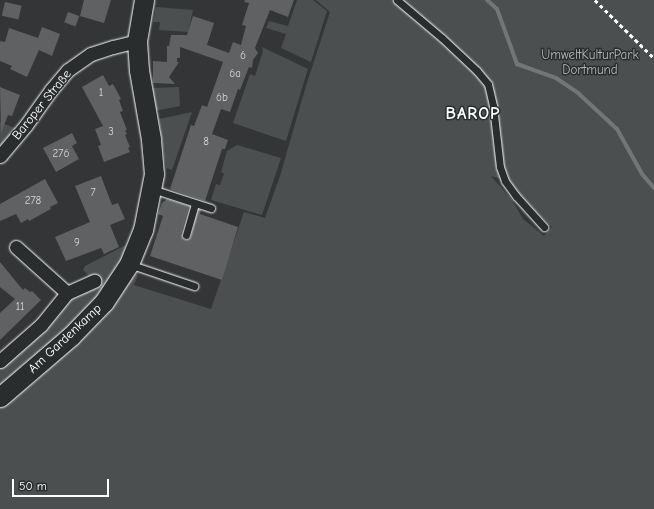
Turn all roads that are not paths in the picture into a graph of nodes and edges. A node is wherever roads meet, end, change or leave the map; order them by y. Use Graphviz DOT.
graph roads {
  1 [pos="144,0"];
  2 [pos="397,0"];
  3 [pos="137,41"];
  4 [pos="0,156"];
  5 [pos="152,190"];
  6 [pos="195,203"];
  7 [pos="211,208"];
  8 [pos="544,227"];
  9 [pos="186,235"];
  10 [pos="16,247"];
  11 [pos="129,264"];
  12 [pos="94,281"];
  13 [pos="194,286"];
  14 [pos="67,293"];
  15 [pos="2,356"];
  16 [pos="0,397"];
  1 -- 3 [label="street"];
  2 -- 8 [label="lane"];
  3 -- 4 [label="street, Baroper Straße"];
  3 -- 5 [label="street, Am Gardenkamp"];
  5 -- 6 [label="lane"];
  5 -- 11 [label="street, Am Gardenkamp"];
  6 -- 7 [label="lane"];
  6 -- 9 [label="lane"];
  10 -- 14 [label="street"];
  11 -- 13 [label="lane"];
  11 -- 16 [label="street, Am Gardenkamp"];
  12 -- 14 [label="street"];
  14 -- 15 [label="street"];
}
